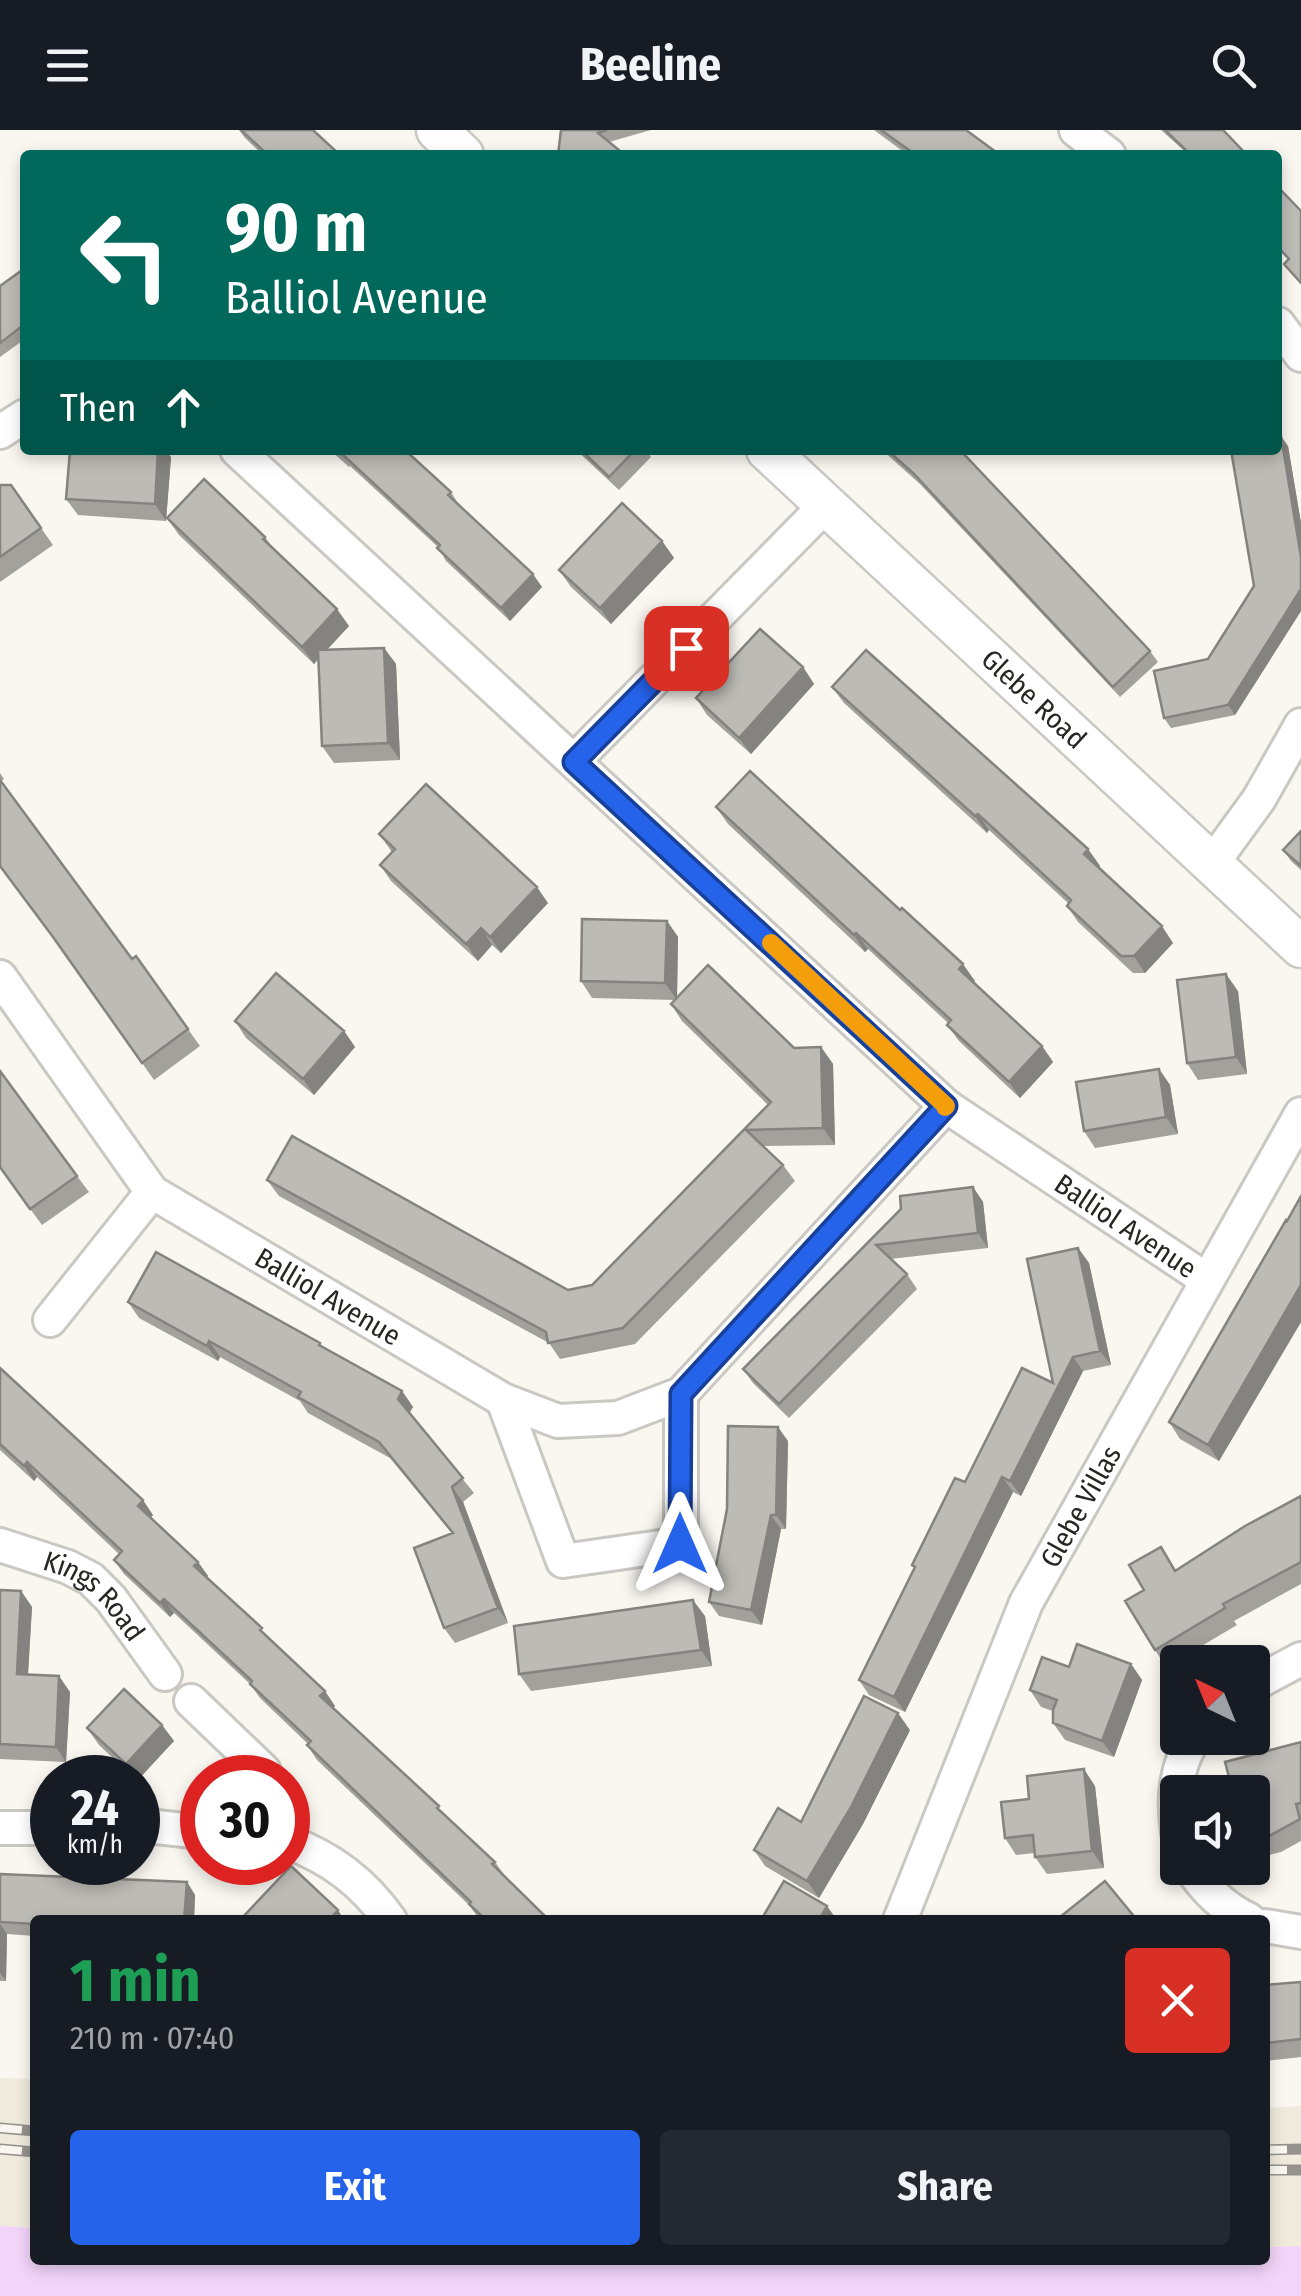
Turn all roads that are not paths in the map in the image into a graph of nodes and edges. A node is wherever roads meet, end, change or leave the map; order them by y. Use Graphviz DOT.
graph roads {
  1 [pos="437,130"];
  2 [pos="1076,130"];
  3 [pos="458,150"];
  4 [pos="1103,150"];
  5 [pos="1282,330"];
  6 [pos="1301,356"];
  7 [pos="242,455"];
  8 [pos="772,455"];
  9 [pos="825,506"];
  10 [pos="1301,724"];
  11 [pos="574,762"];
  12 [pos="1211,865"];
  13 [pos="1301,948"];
  14 [pos="0,977"];
  15 [pos="946,1106"];
  16 [pos="1301,1114"];
  17 [pos="152,1192"];
  18 [pos="1207,1280"];
  19 [pos="50,1320"];
  20 [pos="681,1394"];
  21 [pos="503,1400"];
  22 [pos="0,1545"];
  23 [pos="1301,1658"];
  24 [pos="166,1674"];
  25 [pos="1270,1675"];
  26 [pos="191,1701"];
  27 [pos="247,1755"];
  28 [pos="0,1828"];
  29 [pos="30,1828"];
  30 [pos="310,1850"];
  31 [pos="1203,1885"];
  32 [pos="386,1915"];
  33 [pos="902,1915"];
  34 [pos="1239,1915"];
  35 [pos="1270,1927"];
  36 [pos="1301,1932"];
  1 -- 3 [label="street"];
  2 -- 4 [label="street"];
  5 -- 6 [label="street"];
  7 -- 11 [label="street, Balliol Avenue"];
  8 -- 9 [label="street, Glebe Road"];
  9 -- 11 [label="street"];
  9 -- 12 [label="street, Glebe Road"];
  10 -- 12 [label="street"];
  11 -- 15 [label="street, Balliol Avenue"];
  12 -- 13 [label="street, Glebe Road"];
  14 -- 17 [label="street, Balliol Avenue"];
  15 -- 18 [label="street, Balliol Avenue"];
  15 -- 20 [label="street, Balliol Avenue"];
  16 -- 18 [label="street, Glebe Villas"];
  17 -- 19 [label="street"];
  17 -- 21 [label="street, Balliol Avenue"];
  18 -- 33 [label="street, Glebe Villas"];
  20 -- 21 [label="street, Balliol Avenue"];
  20 -- 21 [label="street"];
  22 -- 24 [label="street, Kings Road"];
  23 -- 25 [label="street"];
  26 -- 27 [label="street"];
  28 -- 29 [label="street"];
  30 -- 32 [label="street"];
  31 -- 34 [label="street"];
  35 -- 36 [label="street"];
}
